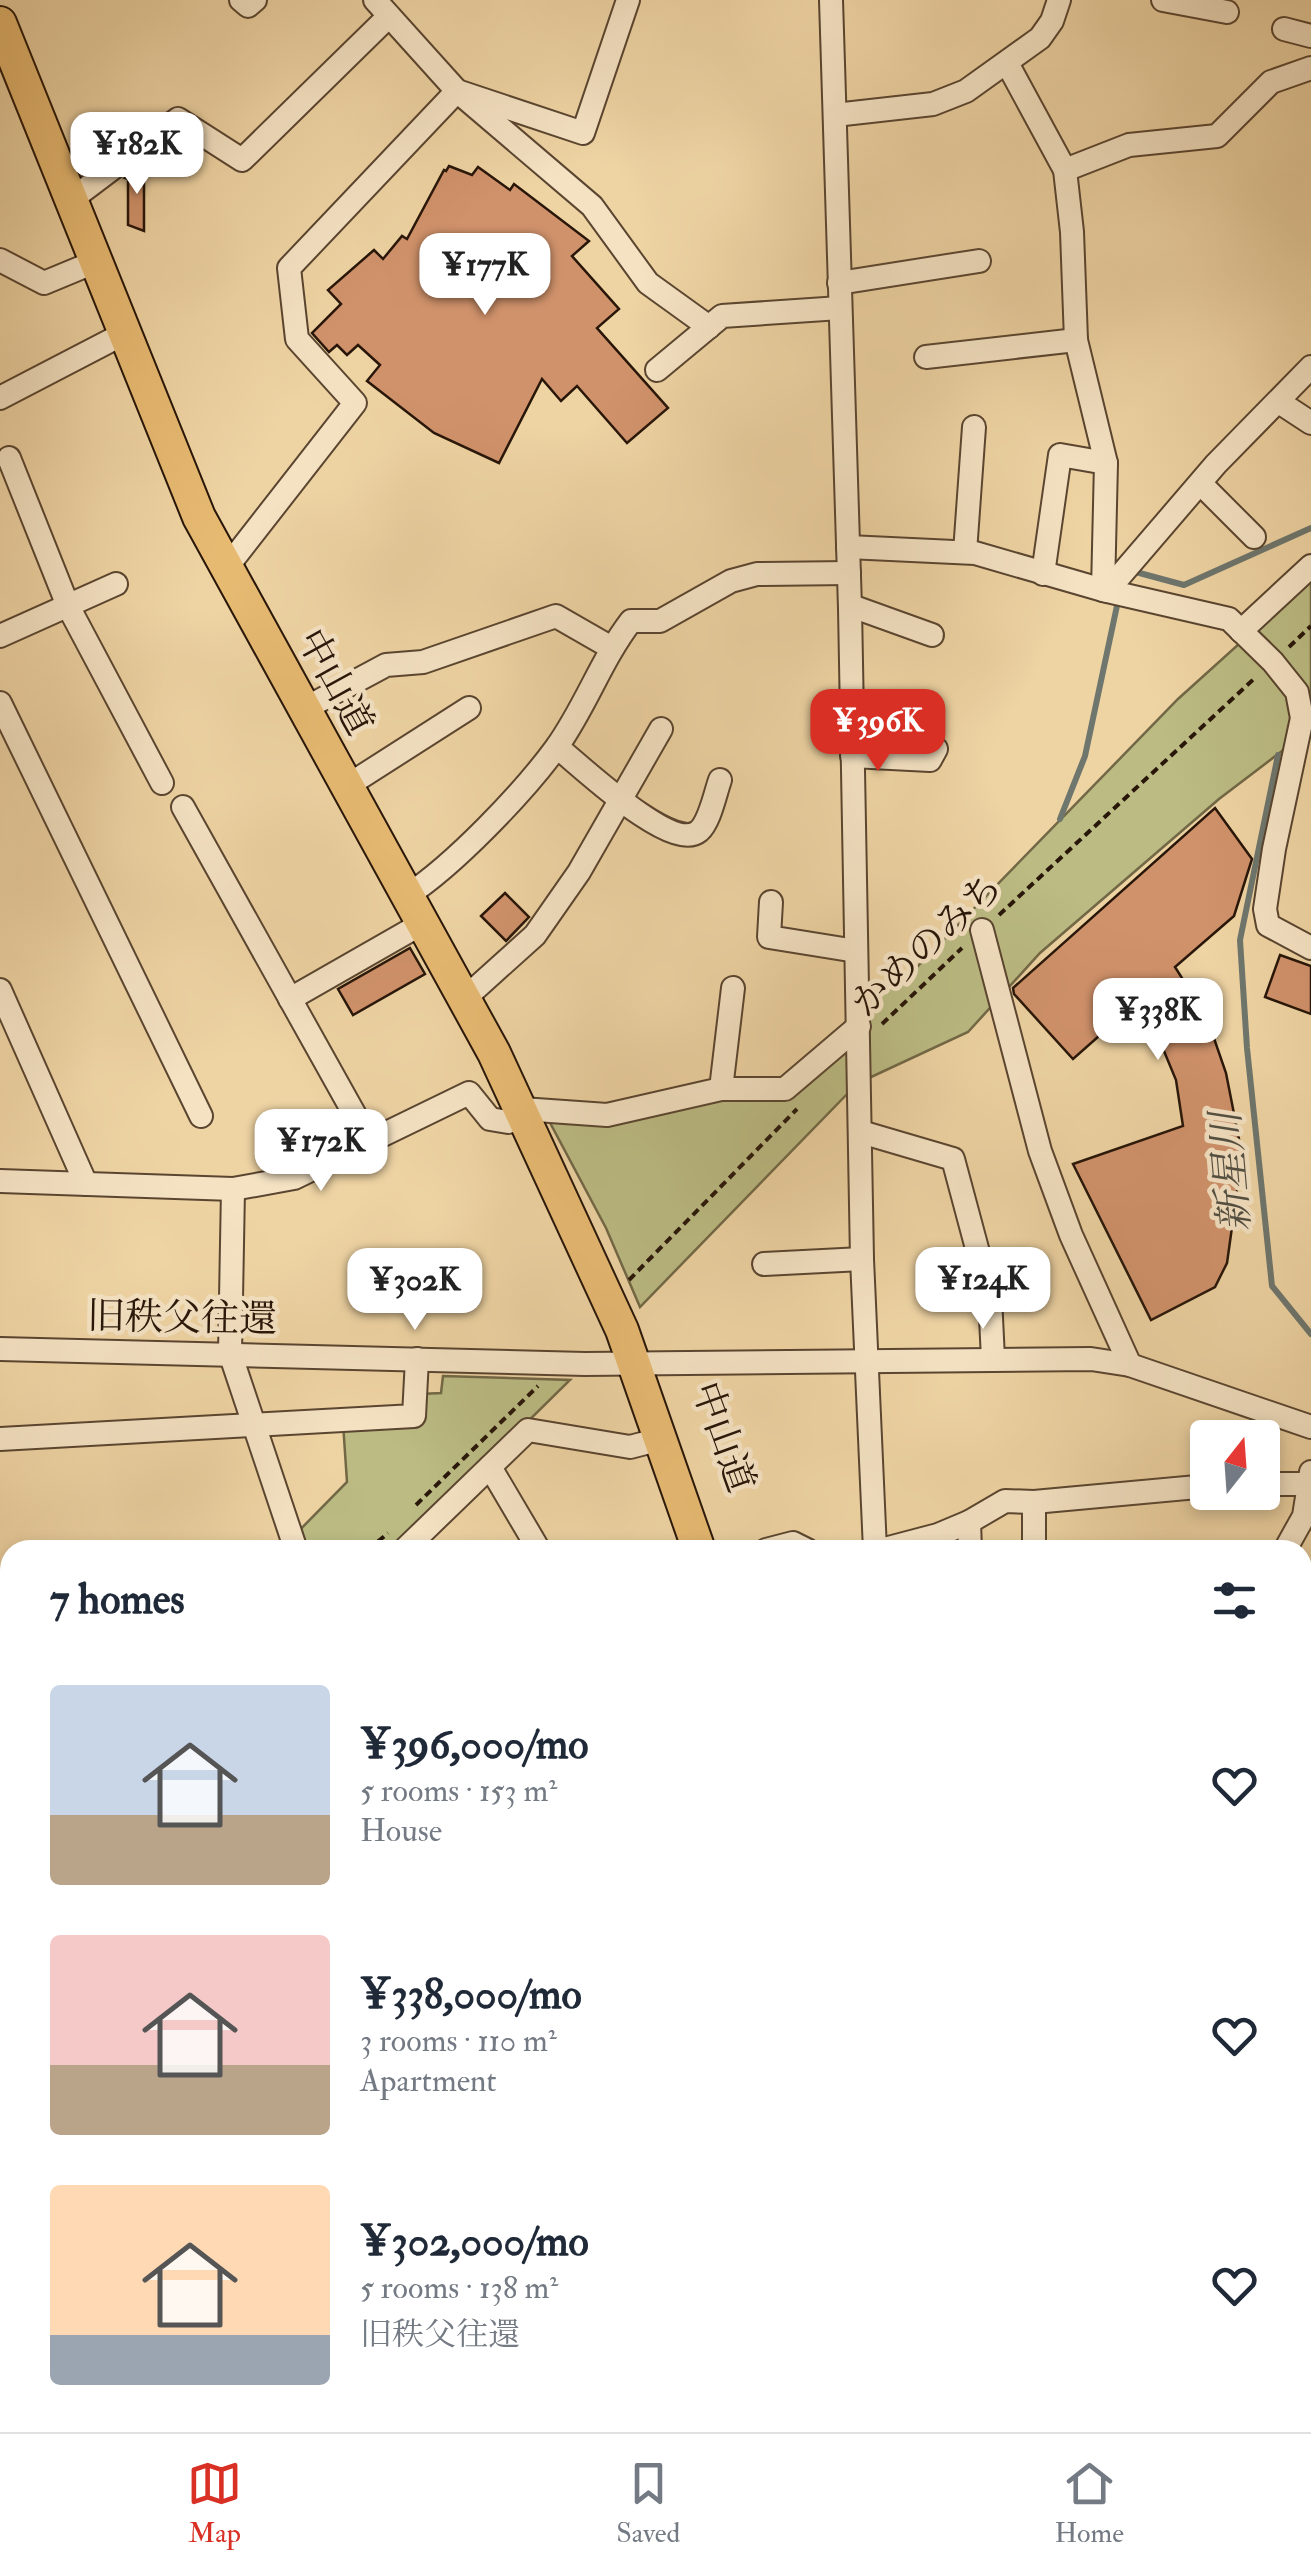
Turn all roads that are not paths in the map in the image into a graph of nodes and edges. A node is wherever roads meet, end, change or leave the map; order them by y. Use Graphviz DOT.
graph roads {
  1 [pos="241,0"];
  2 [pos="255,0"];
  3 [pos="628,0"];
  4 [pos="831,0"];
  5 [pos="1059,0"];
  6 [pos="1163,0"];
  7 [pos="382,8"];
  8 [pos="1227,12"];
  9 [pos="0,23"];
  10 [pos="1284,29"];
  11 [pos="1311,36"];
  12 [pos="1007,62"];
  13 [pos="1311,68"];
  14 [pos="458,91"];
  15 [pos="835,115"];
  16 [pos="1065,170"];
  17 [pos="72,199"];
  18 [pos="0,260"];
  19 [pos="979,260"];
  20 [pos="97,261"];
  21 [pos="839,283"];
  22 [pos="840,308"];
  23 [pos="708,327"];
  24 [pos="125,333"];
  25 [pos="1076,340"];
  26 [pos="926,357"];
  27 [pos="1311,367"];
  28 [pos="657,370"];
  29 [pos="0,398"];
  30 [pos="1278,402"];
  31 [pos="1311,423"];
  32 [pos="974,428"];
  33 [pos="1106,463"];
  34 [pos="8,469"];
  35 [pos="1201,484"];
  36 [pos="1254,537"];
  37 [pos="848,547"];
  38 [pos="965,552"];
  39 [pos="1311,566"];
  40 [pos="227,567"];
  41 [pos="849,573"];
  42 [pos="1043,574"];
  43 [pos="116,584"];
  44 [pos="1113,592"];
  45 [pos="68,606"];
  46 [pos="850,608"];
  47 [pos="1241,631"];
  48 [pos="932,634"];
  49 [pos="0,636"];
  50 [pos="610,647"];
  51 [pos="0,703"];
  52 [pos="304,708"];
  53 [pos="469,708"];
  54 [pos="662,730"];
  55 [pos="557,747"];
  56 [pos="936,749"];
  57 [pos="852,756"];
  58 [pos="720,780"];
  59 [pos="162,783"];
  60 [pos="346,786"];
  61 [pos="622,802"];
  62 [pos="183,807"];
  63 [pos="771,902"];
  64 [pos="415,909"];
  65 [pos="982,930"];
  66 [pos="1311,948"];
  67 [pos="856,951"];
  68 [pos="733,988"];
  69 [pos="0,990"];
  70 [pos="290,999"];
  71 [pos="464,999"];
  72 [pos="860,1035"];
  73 [pos="721,1089"];
  74 [pos="523,1112"];
  75 [pos="201,1116"];
  76 [pos="861,1132"];
  77 [pos="370,1142"];
  78 [pos="0,1180"];
  79 [pos="86,1184"];
  80 [pos="232,1189"];
  81 [pos="862,1259"];
  82 [pos="764,1264"];
  83 [pos="0,1349"];
  84 [pos="230,1353"];
  85 [pos="417,1359"];
  86 [pos="993,1359"];
  87 [pos="867,1360"];
  88 [pos="636,1364"];
  89 [pos="1130,1365"];
  90 [pos="254,1423"];
  91 [pos="1311,1427"];
  92 [pos="0,1439"];
  93 [pos="661,1439"];
  94 [pos="490,1467"];
  95 [pos="1310,1478"];
  96 [pos="1280,1482"];
  97 [pos="1190,1488"];
  98 [pos="1034,1502"];
  99 [pos="969,1522"];
  100 [pos="293,1540"];
  101 [pos="414,1540"];
  102 [pos="533,1540"];
  103 [pos="696,1540"];
  104 [pos="718,1540"];
  105 [pos="877,1540"];
  106 [pos="918,1540"];
  107 [pos="970,1540"];
  108 [pos="1034,1540"];
  109 [pos="1291,1540"];
  1 -- 2 [label="street"];
  3 -- 14 [label="street"];
  4 -- 15 [label="street"];
  5 -- 12 [label="street"];
  6 -- 8 [label="street"];
  7 -- 14 [label="street"];
  7 -- 17 [label="street"];
  9 -- 17 [label="highway, 中山道"];
  10 -- 11 [label="street"];
  12 -- 15 [label="street"];
  12 -- 16 [label="street"];
  13 -- 16 [label="street"];
  14 -- 23 [label="street"];
  14 -- 40 [label="street"];
  15 -- 21 [label="street"];
  16 -- 25 [label="street"];
  17 -- 20 [label="highway, 中山道"];
  18 -- 20 [label="street"];
  19 -- 21 [label="street"];
  20 -- 24 [label="highway, 中山道"];
  21 -- 22 [label="street"];
  22 -- 23 [label="street"];
  22 -- 37 [label="street"];
  23 -- 28 [label="street"];
  24 -- 29 [label="street"];
  24 -- 40 [label="highway, 中山道"];
  25 -- 26 [label="street"];
  25 -- 33 [label="street"];
  27 -- 30 [label="street"];
  30 -- 31 [label="street"];
  30 -- 35 [label="street"];
  32 -- 38 [label="street"];
  33 -- 42 [label="street"];
  33 -- 44 [label="street"];
  34 -- 45 [label="street"];
  35 -- 36 [label="street"];
  35 -- 44 [label="street"];
  37 -- 38 [label="street"];
  37 -- 41 [label="street"];
  38 -- 42 [label="street"];
  39 -- 47 [label="street"];
  40 -- 52 [label="highway, 中山道"];
  41 -- 46 [label="street"];
  41 -- 50 [label="street"];
  42 -- 44 [label="street"];
  43 -- 45 [label="street"];
  44 -- 47 [label="street"];
  45 -- 49 [label="street"];
  45 -- 59 [label="street"];
  46 -- 48 [label="street"];
  46 -- 57 [label="street"];
  47 -- 66 [label="street"];
  50 -- 52 [label="street"];
  50 -- 55 [label="street"];
  51 -- 75 [label="street"];
  52 -- 60 [label="highway, 中山道"];
  53 -- 60 [label="street"];
  54 -- 61 [label="street"];
  55 -- 61 [label="street"];
  55 -- 64 [label="street"];
  56 -- 57 [label="street"];
  57 -- 67 [label="street"];
  58 -- 61 [label="street"];
  60 -- 64 [label="highway, 中山道"];
  61 -- 71 [label="street"];
  62 -- 70 [label="street"];
  63 -- 67 [label="street"];
  64 -- 70 [label="street"];
  64 -- 71 [label="highway, 中山道"];
  65 -- 89 [label="street"];
  67 -- 72 [label="street"];
  68 -- 73 [label="street"];
  69 -- 79 [label="street"];
  70 -- 77 [label="street"];
  71 -- 74 [label="highway, 中山道"];
  72 -- 73 [label="street"];
  72 -- 76 [label="street"];
  73 -- 74 [label="street"];
  74 -- 77 [label="street"];
  74 -- 88 [label="highway, 中山道"];
  76 -- 81 [label="street"];
  76 -- 86 [label="street"];
  77 -- 80 [label="street"];
  78 -- 79 [label="street"];
  79 -- 80 [label="street"];
  80 -- 84 [label="street"];
  81 -- 82 [label="street"];
  81 -- 87 [label="street"];
  83 -- 84 [label="street, 旧秩父往還"];
  84 -- 85 [label="street, 旧秩父往還"];
  84 -- 90 [label="street"];
  85 -- 88 [label="street, 旧秩父往還"];
  85 -- 90 [label="street"];
  86 -- 87 [label="street, 旧秩父往還"];
  86 -- 89 [label="street, 旧秩父往還"];
  87 -- 88 [label="street, 旧秩父往還"];
  87 -- 105 [label="street"];
  88 -- 93 [label="highway, 中山道"];
  88 -- 104 [label="highway, 中山道"];
  89 -- 91 [label="street, 旧秩父往還"];
  90 -- 92 [label="street"];
  90 -- 100 [label="street"];
  93 -- 94 [label="street"];
  93 -- 103 [label="highway, 中山道"];
  94 -- 101 [label="street"];
  94 -- 102 [label="street"];
  95 -- 96 [label="street"];
  95 -- 109 [label="street"];
  97 -- 98 [label="street"];
  98 -- 99 [label="street"];
  98 -- 108 [label="street"];
  99 -- 106 [label="street"];
  99 -- 107 [label="street"];
}
